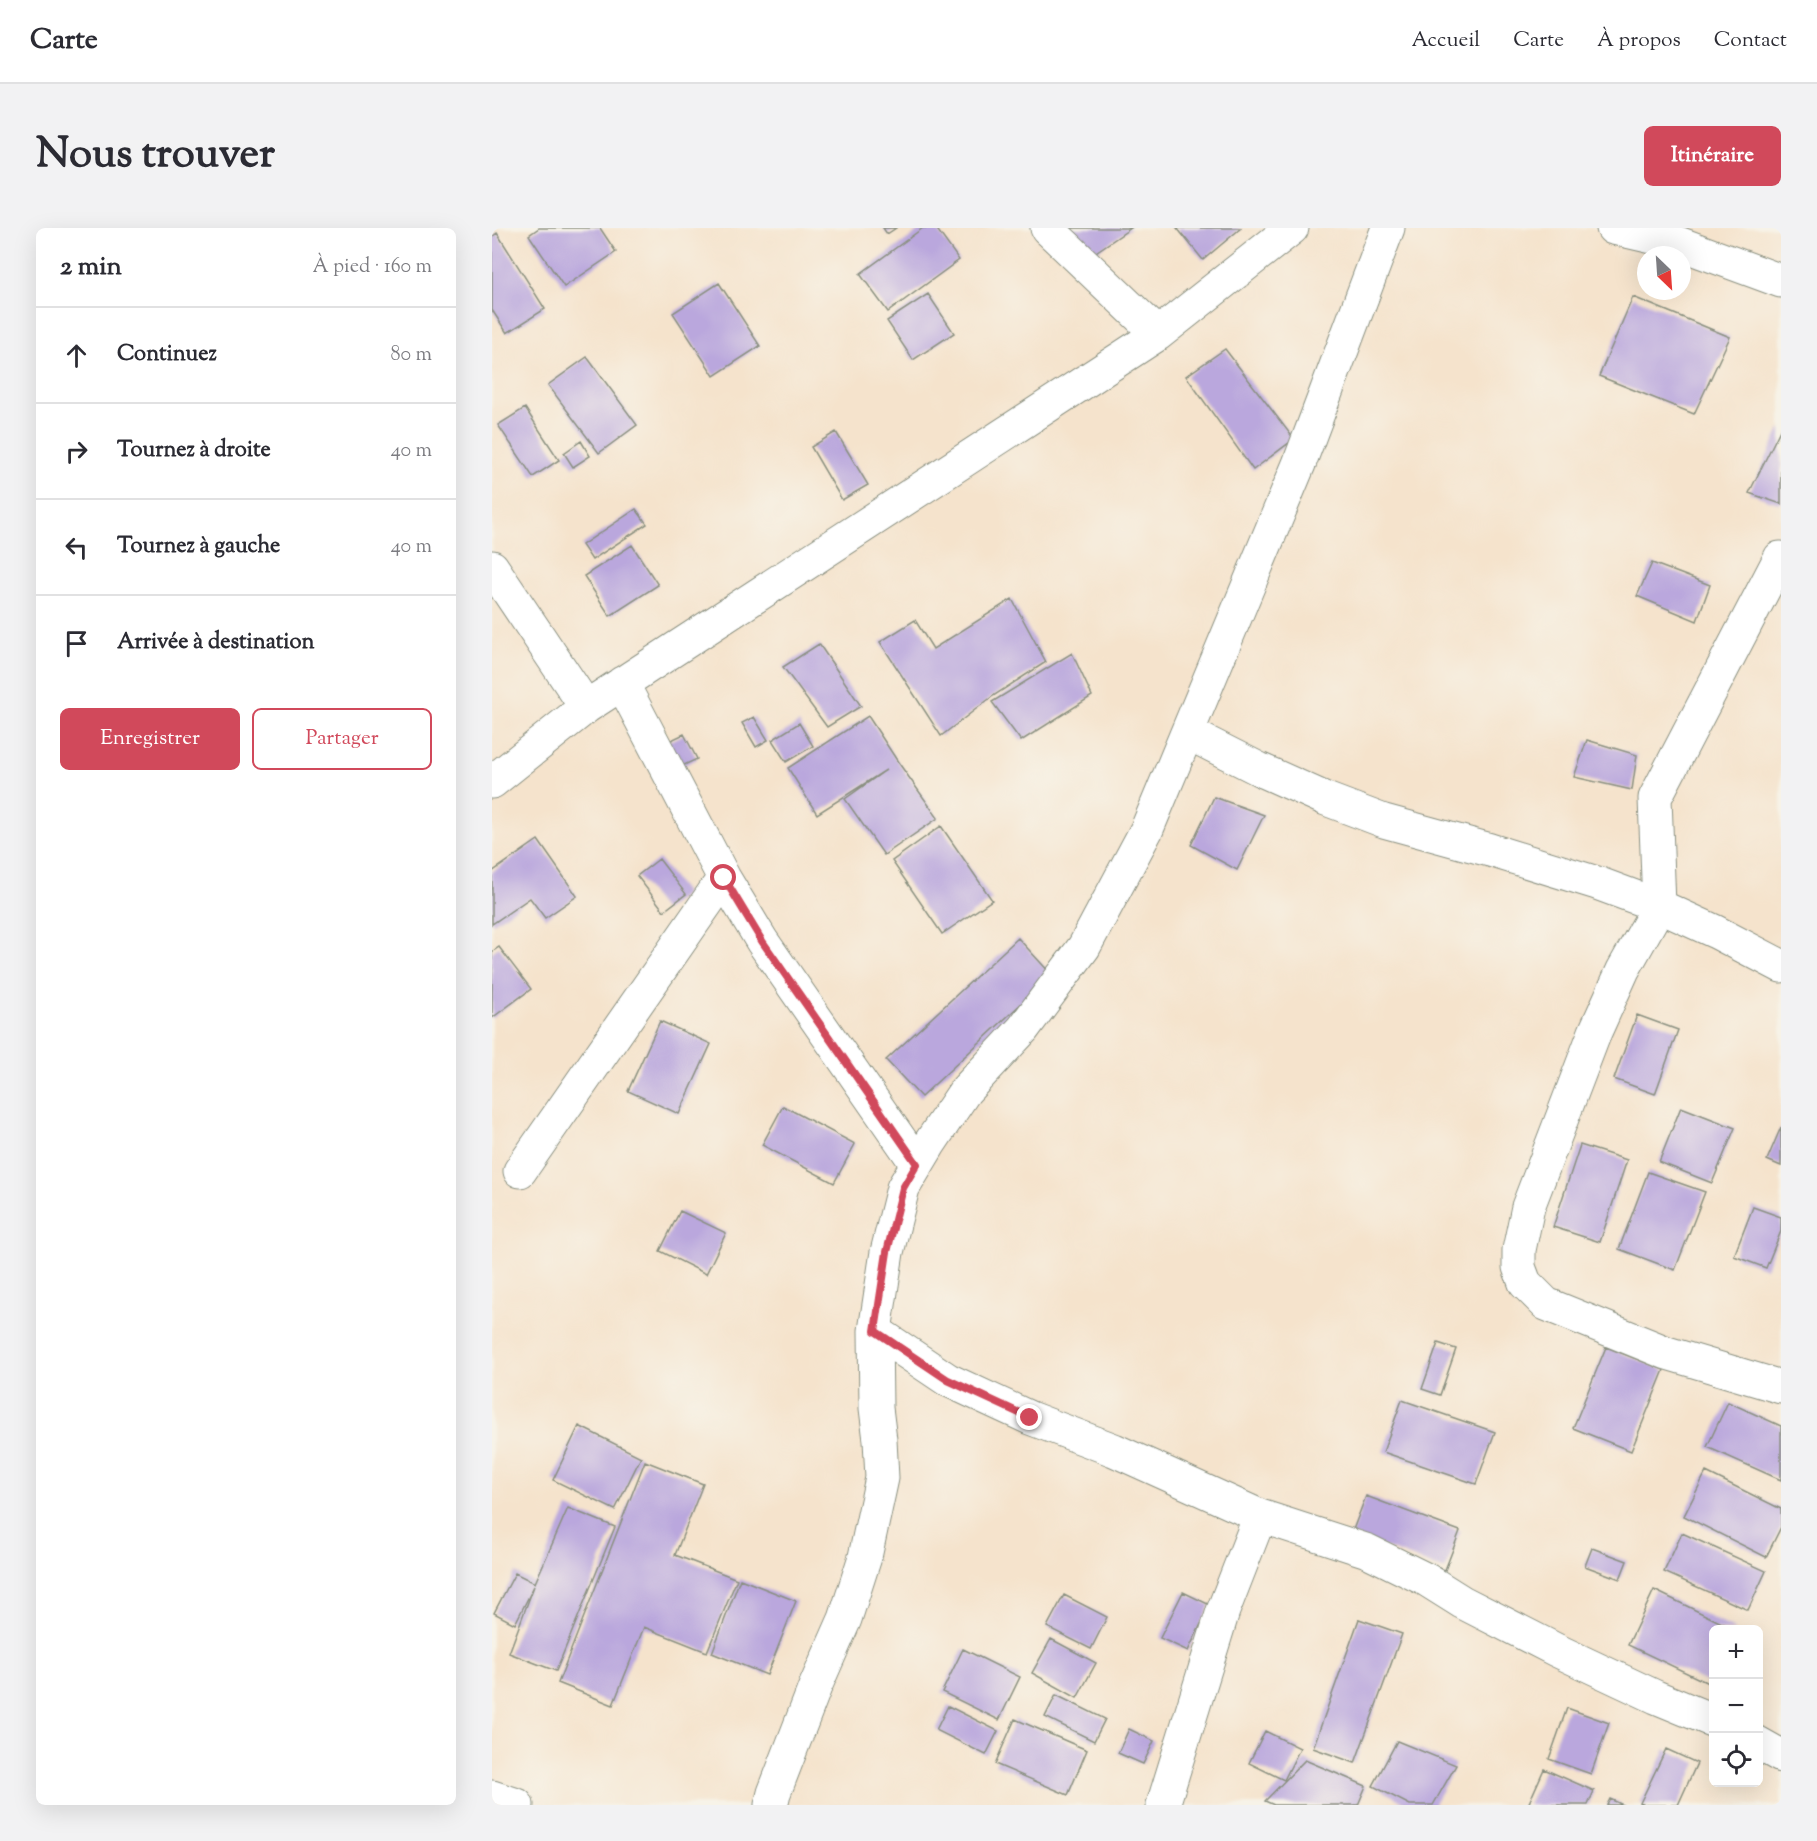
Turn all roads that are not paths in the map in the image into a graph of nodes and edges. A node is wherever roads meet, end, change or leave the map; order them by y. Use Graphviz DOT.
graph roads {
  1 [pos="1047,228"];
  2 [pos="1292,228"];
  3 [pos="1388,228"];
  4 [pos="1613,228"];
  5 [pos="1781,281"];
  6 [pos="1158,334"];
  7 [pos="1780,558"];
  8 [pos="492,567"];
  9 [pos="622,683"];
  10 [pos="586,707"];
  11 [pos="1188,732"];
  12 [pos="492,782"];
  13 [pos="724,878"];
  14 [pos="1659,906"];
  15 [pos="1781,966"];
  16 [pos="917,1164"];
  17 [pos="520,1171"];
  18 [pos="875,1331"];
  19 [pos="1781,1387"];
  20 [pos="1260,1516"];
  21 [pos="1709,1719"];
  22 [pos="1763,1746"];
  23 [pos="1781,1756"];
  24 [pos="492,1797"];
  25 [pos="518,1805"];
  26 [pos="771,1805"];
  27 [pos="1163,1805"];
  1 -- 6 [label="street"];
  2 -- 6 [label="street"];
  3 -- 11 [label="street"];
  4 -- 5 [label="street"];
  6 -- 9 [label="street"];
  7 -- 14 [label="street"];
  8 -- 10 [label="street"];
  9 -- 10 [label="street"];
  9 -- 13 [label="street"];
  10 -- 12 [label="street"];
  11 -- 14 [label="street"];
  11 -- 16 [label="street"];
  13 -- 16 [label="street"];
  13 -- 17 [label="street"];
  14 -- 15 [label="street"];
  14 -- 19 [label="street"];
  16 -- 18 [label="street"];
  18 -- 20 [label="street"];
  18 -- 26 [label="street"];
  20 -- 21 [label="street"];
  20 -- 27 [label="street"];
  22 -- 23 [label="street"];
  24 -- 25 [label="street"];
}
